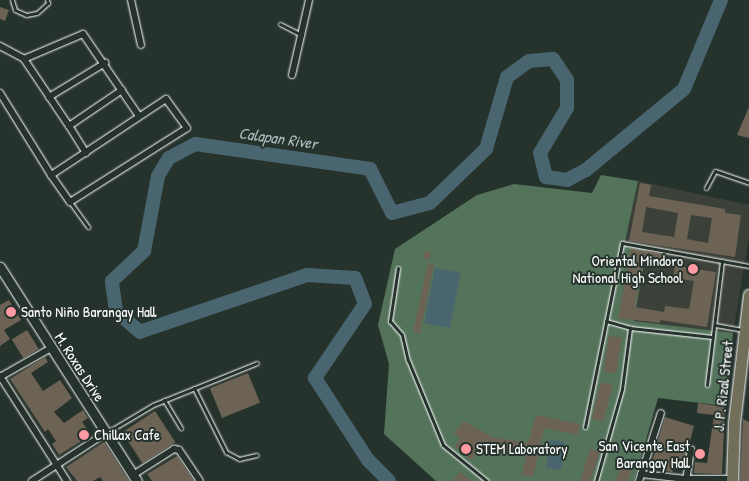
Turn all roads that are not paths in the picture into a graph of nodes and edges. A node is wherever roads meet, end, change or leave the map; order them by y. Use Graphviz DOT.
graph roads {
  1 [pos="12,0"];
  2 [pos="47,0"];
  3 [pos="131,0"];
  4 [pos="309,0"];
  5 [pos="280,24"];
  6 [pos="302,35"];
  7 [pos="141,45"];
  8 [pos="0,46"];
  9 [pos="24,59"];
  10 [pos="105,63"];
  11 [pos="292,75"];
  12 [pos="122,90"];
  13 [pos="0,93"];
  14 [pos="49,97"];
  15 [pos="139,116"];
  16 [pos="69,126"];
  17 [pos="86,153"];
  18 [pos="52,175"];
  19 [pos="749,183"];
  20 [pos="706,188"];
  21 [pos="70,202"];
  22 [pos="88,227"];
  23 [pos="722,261"];
  24 [pos="749,266"];
  25 [pos="0,268"];
  26 [pos="398,268"];
  27 [pos="749,295"];
  28 [pos="606,322"];
  29 [pos="714,325"];
  30 [pos="630,328"];
  31 [pos="744,330"];
  32 [pos="713,337"];
  33 [pos="51,348"];
  34 [pos="257,363"];
  35 [pos="0,377"];
  36 [pos="707,385"];
  37 [pos="194,388"];
  38 [pos="164,400"];
  39 [pos="661,413"];
  40 [pos="585,427"];
  41 [pos="181,428"];
  42 [pos="106,433"];
  43 [pos="691,449"];
  44 [pos="257,455"];
  45 [pos="55,464"];
  46 [pos="641,474"];
  47 [pos="135,478"];
  48 [pos="686,480"];
  49 [pos="708,480"];
  50 [pos="732,480"];
  51 [pos="32,481"];
  52 [pos="67,481"];
  53 [pos="200,481"];
  54 [pos="487,481"];
  55 [pos="596,481"];
  56 [pos="639,481"];
  1 -- 2 [label="lane"];
  3 -- 7 [label="street"];
  4 -- 6 [label="street"];
  5 -- 6 [label="lane"];
  6 -- 11 [label="street"];
  8 -- 9 [label="street"];
  9 -- 10 [label="street"];
  9 -- 14 [label="street"];
  10 -- 12 [label="street"];
  10 -- 14 [label="street"];
  12 -- 15 [label="street"];
  12 -- 16 [label="street"];
  13 -- 18 [label="street"];
  14 -- 16 [label="street"];
  15 -- 17 [label="street"];
  15 -- 21 [label="street"];
  16 -- 17 [label="street"];
  17 -- 18 [label="street"];
  18 -- 21 [label="street"];
  19 -- 20 [label="lane"];
  21 -- 22 [label="lane"];
  23 -- 24 [label="lane"];
  23 -- 28 [label="lane"];
  23 -- 29 [label="lane"];
  25 -- 33 [label="main road, M. Roxas Drive"];
  26 -- 54 [label="lane"];
  27 -- 31 [label="highway, J. P. Rizal Street"];
  28 -- 30 [label="lane"];
  28 -- 40 [label="lane"];
  29 -- 31 [label="lane"];
  29 -- 32 [label="lane"];
  30 -- 32 [label="lane"];
  30 -- 55 [label="lane"];
  31 -- 50 [label="highway, J. P. Rizal Street"];
  32 -- 36 [label="lane"];
  33 -- 35 [label="street"];
  33 -- 42 [label="main road, M. Roxas Drive"];
  34 -- 37 [label="lane"];
  35 -- 45 [label="street"];
  37 -- 38 [label="lane"];
  37 -- 44 [label="lane"];
  38 -- 41 [label="lane"];
  38 -- 42 [label="lane"];
  39 -- 46 [label="street"];
  42 -- 45 [label="street"];
  42 -- 47 [label="main road, M. Roxas Drive"];
  43 -- 48 [label="street"];
  45 -- 51 [label="street"];
  45 -- 52 [label="street"];
  46 -- 48 [label="street"];
  46 -- 56 [label="street"];
  47 -- 53 [label="street"];
  48 -- 49 [label="street"];
  49 -- 50 [label="street"];
}
